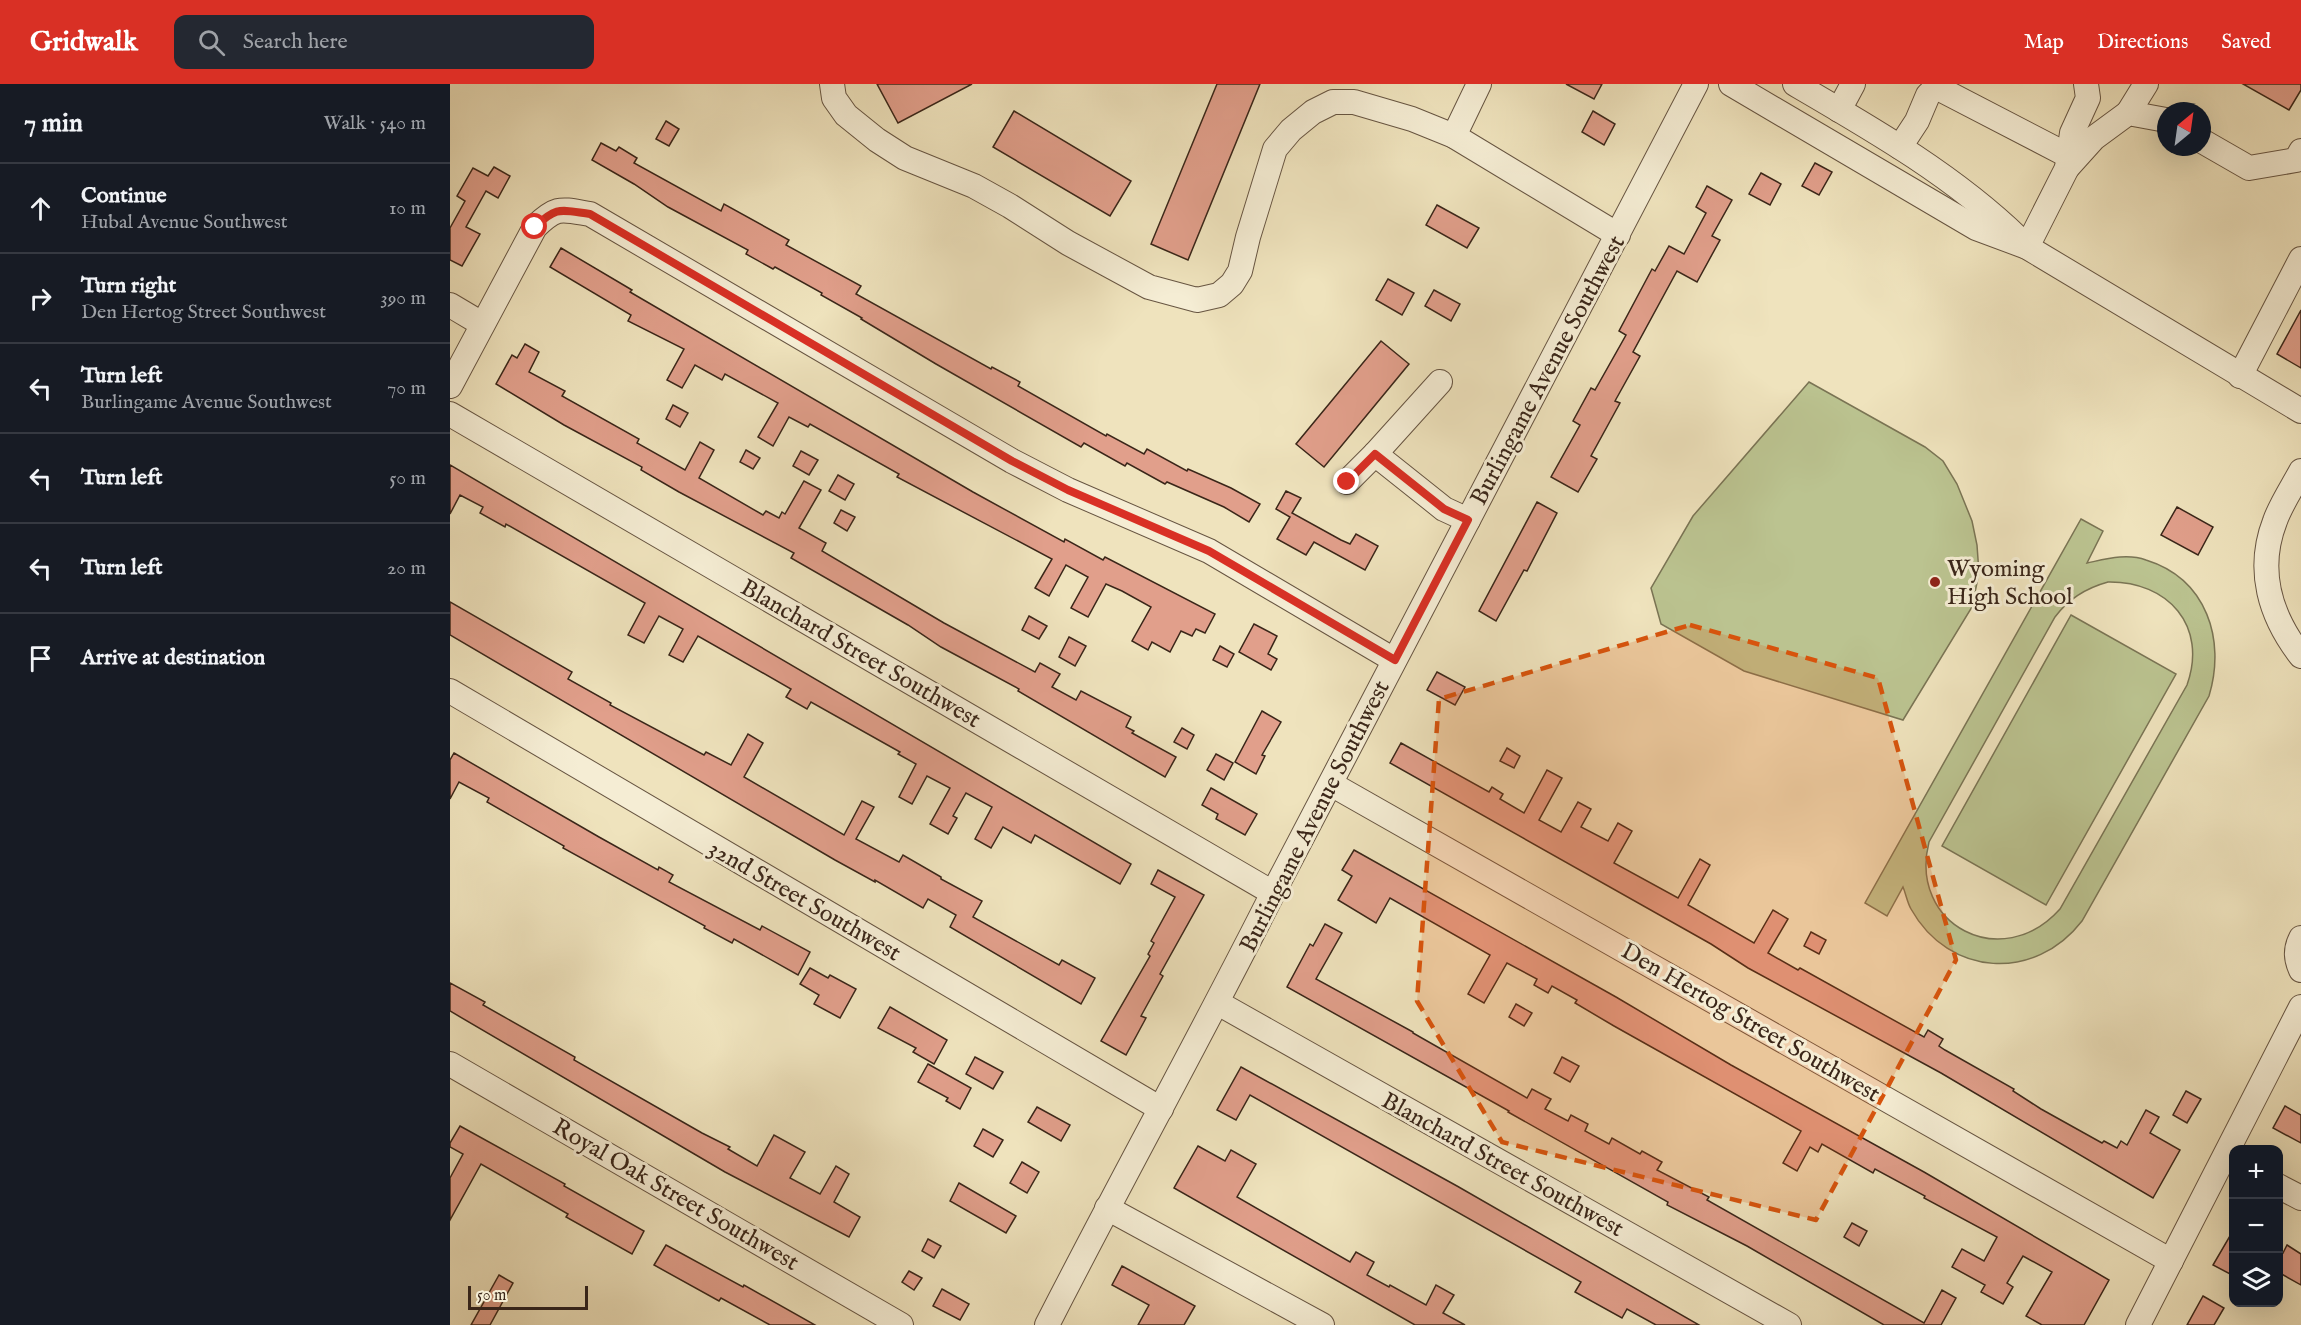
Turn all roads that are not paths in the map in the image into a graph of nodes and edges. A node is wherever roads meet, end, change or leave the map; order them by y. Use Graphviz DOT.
graph roads {
  1 [pos="832,84"];
  2 [pos="1479,84"];
  3 [pos="1696,84"];
  4 [pos="1731,84"];
  5 [pos="1795,84"];
  6 [pos="1853,84"];
  7 [pos="2146,84"];
  8 [pos="1938,85"];
  9 [pos="2092,86"];
  10 [pos="1839,110"];
  11 [pos="2128,113"];
  12 [pos="2157,118"];
  13 [pos="1454,136"];
  14 [pos="2211,146"];
  15 [pos="1900,147"];
  16 [pos="2301,151"];
  17 [pos="2068,162"];
  18 [pos="1618,235"];
  19 [pos="2027,248"];
  20 [pos="2301,259"];
  21 [pos="450,305"];
  22 [pos="482,324"];
  23 [pos="2240,376"];
  24 [pos="1440,382"];
  25 [pos="450,386"];
  26 [pos="2301,411"];
  27 [pos="450,414"];
  28 [pos="1375,454"];
  29 [pos="2301,471"];
  30 [pos="1347,482"];
  31 [pos="1468,520"];
  32 [pos="2301,656"];
  33 [pos="1395,660"];
  34 [pos="450,691"];
  35 [pos="1331,784"];
  36 [pos="1273,893"];
  37 [pos="2301,938"];
  38 [pos="2301,970"];
  39 [pos="1218,1002"];
  40 [pos="2301,1007"];
  41 [pos="450,1064"];
  42 [pos="1161,1109"];
  43 [pos="2235,1145"];
  44 [pos="2229,1158"];
  45 [pos="2283,1188"];
  46 [pos="2301,1198"];
  47 [pos="1107,1208"];
  48 [pos="2171,1261"];
  49 [pos="901,1325"];
  50 [pos="1047,1325"];
  51 [pos="1322,1325"];
  52 [pos="1789,1325"];
  53 [pos="2138,1325"];
  1 -- 13 [label="street"];
  2 -- 13 [label="street"];
  3 -- 18 [label="street, Burlingame Avenue Southwest"];
  4 -- 19 [label="street"];
  5 -- 10 [label="street"];
  6 -- 10 [label="street"];
  7 -- 11 [label="street"];
  8 -- 15 [label="street"];
  8 -- 17 [label="street"];
  9 -- 17 [label="street"];
  10 -- 15 [label="street"];
  11 -- 12 [label="street"];
  11 -- 17 [label="street"];
  13 -- 18 [label="street"];
  14 -- 16 [label="street"];
  15 -- 19 [label="street"];
  17 -- 19 [label="street"];
  18 -- 31 [label="street, Burlingame Avenue Southwest"];
  19 -- 23 [label="street"];
  20 -- 23 [label="street"];
  21 -- 22 [label="street"];
  22 -- 25 [label="street"];
  22 -- 33 [label="street"];
  23 -- 26 [label="street"];
  24 -- 28 [label="street"];
  27 -- 36 [label="street, Blanchard Street Southwest"];
  28 -- 30 [label="street"];
  28 -- 31 [label="street"];
  29 -- 32 [label="street"];
  31 -- 33 [label="street, Burlingame Avenue Southwest"];
  33 -- 35 [label="street, Burlingame Avenue Southwest"];
  34 -- 42 [label="street, 32nd Street Southwest"];
  35 -- 36 [label="street, Burlingame Avenue Southwest"];
  35 -- 48 [label="street, Den Hertog Street Southwest"];
  36 -- 39 [label="street, Burlingame Avenue Southwest"];
  37 -- 38 [label="street"];
  39 -- 42 [label="street, Burlingame Avenue Southwest"];
  39 -- 52 [label="street, Blanchard Street Southwest"];
  40 -- 43 [label="street"];
  41 -- 49 [label="street, Royal Oak Street Southwest"];
  42 -- 47 [label="street, Burlingame Avenue Southwest"];
  44 -- 48 [label="street"];
  45 -- 46 [label="street"];
  47 -- 50 [label="street, Burlingame Avenue Southwest"];
  47 -- 51 [label="street"];
  48 -- 53 [label="street"];
}
